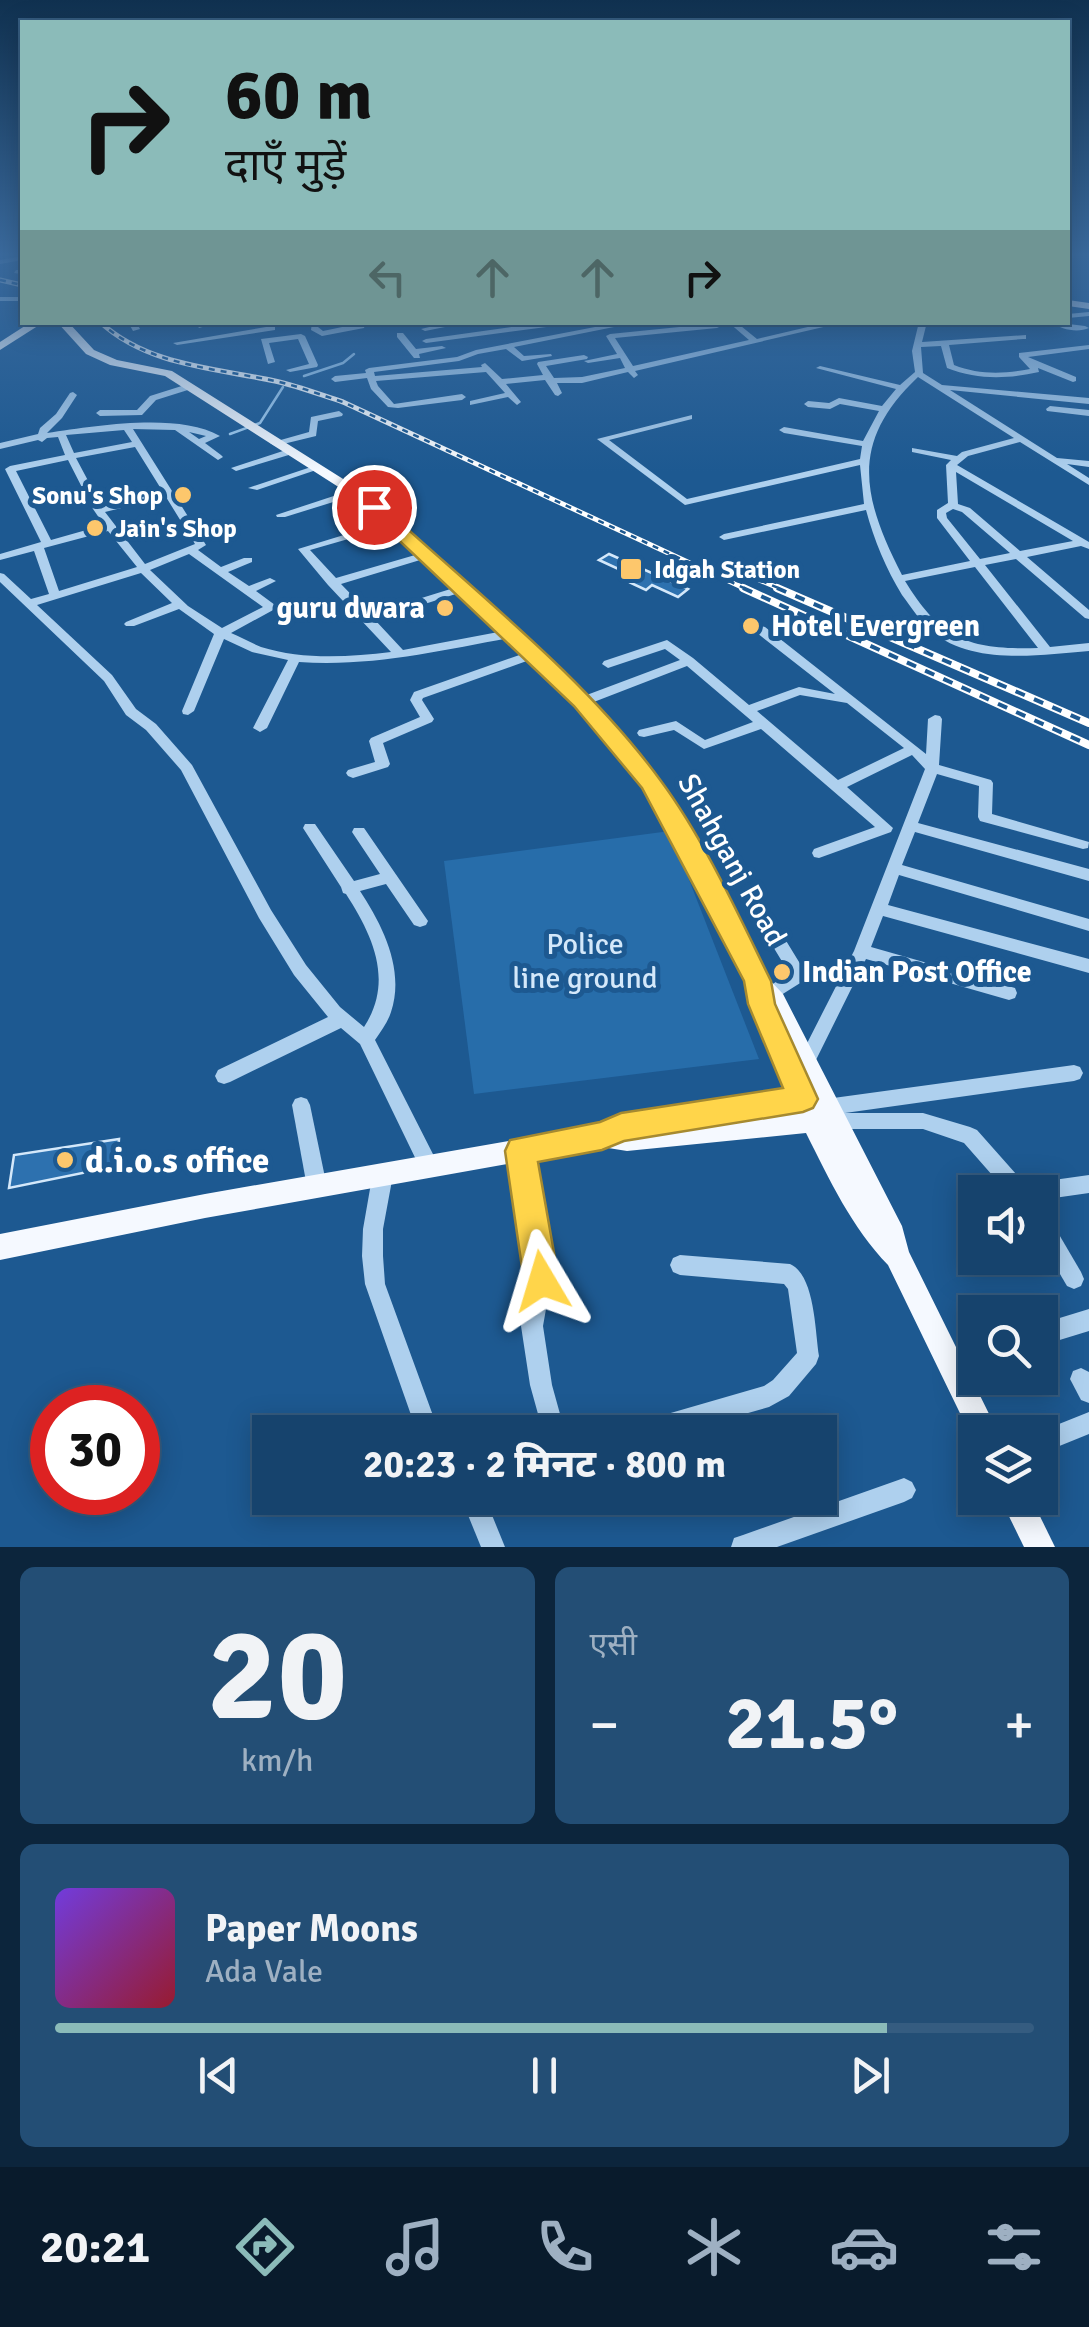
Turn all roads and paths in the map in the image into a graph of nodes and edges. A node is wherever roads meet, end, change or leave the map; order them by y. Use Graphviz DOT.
graph roads {
  1 [pos="30,327"];
  2 [pos="67,327"];
  3 [pos="262,327"];
  4 [pos="273,327"];
  5 [pos="314,327"];
  6 [pos="355,327"];
  7 [pos="436,327"];
  8 [pos="490,327"];
  9 [pos="520,327"];
  10 [pos="528,327"];
  11 [pos="596,327"];
  12 [pos="713,327"];
  13 [pos="738,327"];
  14 [pos="820,327"];
  15 [pos="922,327"];
  16 [pos="1062,327"];
  17 [pos="425,329"];
  18 [pos="1088,329"];
  19 [pos="703,330"];
  20 [pos="682,332"];
  21 [pos="400,335"];
  22 [pos="498,335"];
  23 [pos="224,336"];
  24 [pos="610,336"];
  25 [pos="1023,337"];
  26 [pos="281,338"];
  27 [pos="564,338"];
  28 [pos="542,341"];
  29 [pos="756,342"];
  30 [pos="177,343"];
  31 [pos="917,344"];
  32 [pos="944,344"];
  33 [pos="0,345"];
  34 [pos="510,346"];
  35 [pos="1089,347"];
  36 [pos="207,350"];
  37 [pos="720,350"];
  38 [pos="413,352"];
  39 [pos="476,352"];
  40 [pos="703,354"];
  41 [pos="585,358"];
  42 [pos="271,362"];
  43 [pos="1032,362"];
  44 [pos="424,363"];
  45 [pos="627,366"];
  46 [pos="820,368"];
  47 [pos="488,369"];
  48 [pos="290,370"];
  49 [pos="918,373"];
  50 [pos="419,374"];
  51 [pos="603,375"];
  52 [pos="370,379"];
  53 [pos="547,379"];
  54 [pos="1073,379"];
  55 [pos="498,382"];
  56 [pos="338,383"];
  57 [pos="188,387"];
  58 [pos="940,387"];
  59 [pos="902,388"];
  60 [pos="558,393"];
  61 [pos="73,395"];
  62 [pos="508,395"];
  63 [pos="462,397"];
  64 [pos="428,401"];
  65 [pos="1089,401"];
  66 [pos="517,402"];
  67 [pos="473,403"];
  68 [pos="808,404"];
  69 [pos="883,409"];
  70 [pos="1050,409"];
  71 [pos="100,413"];
  72 [pos="1089,413"];
  73 [pos="338,414"];
  74 [pos="689,417"];
  75 [pos="49,425"];
  76 [pos="80,425"];
  77 [pos="175,426"];
  78 [pos="784,430"];
  79 [pos="98,431"];
  80 [pos="62,436"];
  81 [pos="131,436"];
  82 [pos="42,439"];
  83 [pos="1024,440"];
  84 [pos="198,443"];
  85 [pos="866,444"];
  86 [pos="0,446"];
  87 [pos="282,448"];
  88 [pos="103,449"];
  89 [pos="915,450"];
  90 [pos="69,454"];
  91 [pos="218,457"];
  92 [pos="1054,460"];
  93 [pos="864,461"];
  94 [pos="955,462"];
  95 [pos="1089,464"];
  96 [pos="236,468"];
  97 [pos="317,468"];
  98 [pos="1089,482"];
  99 [pos="253,488"];
  100 [pos="354,492"];
  101 [pos="168,494"];
  102 [pos="952,505"];
  103 [pos="870,506"];
  104 [pos="102,510"];
  105 [pos="281,515"];
  106 [pos="393,523"];
  107 [pos="110,527"];
  108 [pos="724,536"];
  109 [pos="1087,543"];
  110 [pos="43,544"];
  111 [pos="191,550"];
  112 [pos="426,555"];
  113 [pos="1019,555"];
  114 [pos="0,557"];
  115 [pos="248,560"];
  116 [pos="980,563"];
  117 [pos="140,570"];
  118 [pos="220,571"];
  119 [pos="0,576"];
  120 [pos="898,579"];
  121 [pos="270,581"];
  122 [pos="332,583"];
  123 [pos="461,589"];
  124 [pos="7,590"];
  125 [pos="248,591"];
  126 [pos="55,596"];
  127 [pos="32,603"];
  128 [pos="181,604"];
  129 [pos="1089,616"];
  130 [pos="367,620"];
  131 [pos="130,624"];
  132 [pos="762,630"];
  133 [pos="220,634"];
  134 [pos="509,634"];
  135 [pos="1089,646"];
  136 [pos="1047,651"];
  137 [pos="399,654"];
  138 [pos="531,655"];
  139 [pos="296,658"];
  140 [pos="686,660"];
  141 [pos="608,664"];
  142 [pos="581,702"];
  143 [pos="856,703"];
  144 [pos="748,710"];
  145 [pos="188,712"];
  146 [pos="935,719"];
  147 [pos="763,723"];
  148 [pos="260,728"];
  149 [pos="644,733"];
  150 [pos="914,749"];
  151 [pos="932,768"];
  152 [pos="353,773"];
  153 [pos="836,786"];
  154 [pos="910,826"];
  155 [pos="310,828"];
  156 [pos="359,832"];
  157 [pos="1083,844"];
  158 [pos="819,854"];
  159 [pos="893,868"];
  160 [pos="1089,875"];
  161 [pos="389,877"];
  162 [pos="348,889"];
  163 [pos="878,908"];
  164 [pos="420,921"];
  165 [pos="1089,926"];
  166 [pos="771,930"];
  167 [pos="862,951"];
  168 [pos="1089,966"];
  169 [pos="764,988"];
  170 [pos="1009,994"];
  171 [pos="342,1019"];
  172 [pos="366,1039"];
  173 [pos="806,1063"];
  174 [pos="1074,1073"];
  175 [pos="224,1076"];
  176 [pos="300,1105"];
  177 [pos="822,1111"];
  178 [pos="521,1151"];
  179 [pos="430,1168"];
  180 [pos="1003,1175"];
  181 [pos="383,1176"];
  182 [pos="1089,1184"];
  183 [pos="317,1187"];
  184 [pos="1058,1188"];
  185 [pos="0,1247"];
  186 [pos="1058,1252"];
  187 [pos="680,1266"];
  188 [pos="1074,1279"];
  189 [pos="1089,1320"];
  190 [pos="1058,1329"];
  191 [pos="958,1352"];
  192 [pos="422,1415"];
  193 [pos="549,1415"];
  194 [pos="702,1415"];
  195 [pos="1089,1422"];
  196 [pos="1058,1435"];
  197 [pos="904,1490"];
  198 [pos="480,1515"];
  199 [pos="1024,1515"];
  200 [pos="493,1547"];
  201 [pos="745,1547"];
  202 [pos="1040,1547"];
  1 -- 33 [label="highway"];
  2 -- 57 [label="main road, Shahganj Road"];
  3 -- 23 [label="street"];
  4 -- 26 [label="street"];
  5 -- 6 [label="street"];
  7 -- 17 [label="street"];
  8 -- 22 [label="street"];
  9 -- 22 [label="street"];
  10 -- 28 [label="street"];
  11 -- 24 [label="street"];
  11 -- 27 [label="street"];
  12 -- 19 [label="street"];
  13 -- 29 [label="street"];
  14 -- 29 [label="street"];
  15 -- 31 [label="street"];
  16 -- 18 [label="street"];
  19 -- 20 [label="street"];
  19 -- 37 [label="street"];
  20 -- 24 [label="street"];
  20 -- 40 [label="street"];
  21 -- 38 [label="street"];
  22 -- 34 [label="street"];
  22 -- 38 [label="street"];
  23 -- 30 [label="street"];
  23 -- 36 [label="street"];
  24 -- 45 [label="street"];
  25 -- 32 [label="street"];
  26 -- 42 [label="street"];
  26 -- 48 [label="street"];
  27 -- 28 [label="street"];
  27 -- 41 [label="street"];
  28 -- 34 [label="street"];
  29 -- 37 [label="street"];
  31 -- 32 [label="street"];
  31 -- 49 [label="street"];
  32 -- 43 [label="street"];
  34 -- 39 [label="street"];
  34 -- 41 [label="street"];
  35 -- 43 [label="street"];
  37 -- 40 [label="street"];
  38 -- 44 [label="street"];
  39 -- 44 [label="street"];
  39 -- 47 [label="street"];
  40 -- 45 [label="street"];
  41 -- 45 [label="street"];
  41 -- 51 [label="street"];
  41 -- 53 [label="street"];
  43 -- 54 [label="street"];
  44 -- 52 [label="street"];
  45 -- 51 [label="street"];
  46 -- 59 [label="street"];
  47 -- 50 [label="street"];
  47 -- 55 [label="street"];
  49 -- 58 [label="street"];
  49 -- 59 [label="street"];
  50 -- 52 [label="street"];
  50 -- 64 [label="street"];
  51 -- 53 [label="street"];
  52 -- 56 [label="street"];
  52 -- 64 [label="street"];
  53 -- 55 [label="street"];
  53 -- 60 [label="street"];
  55 -- 62 [label="street"];
  57 -- 71 [label="street"];
  57 -- 87 [label="main road, Shahganj Road"];
  58 -- 65 [label="street"];
  58 -- 83 [label="street"];
  59 -- 69 [label="street"];
  61 -- 75 [label="street"];
  62 -- 66 [label="street"];
  62 -- 67 [label="street"];
  63 -- 64 [label="street"];
  68 -- 69 [label="street"];
  69 -- 85 [label="street"];
  70 -- 72 [label="street"];
  73 -- 87 [label="street"];
  74 -- 93 [label="street"];
  75 -- 76 [label="street"];
  75 -- 82 [label="street"];
  77 -- 81 [label="street"];
  77 -- 84 [label="street"];
  77 -- 84 [label="street"];
  78 -- 85 [label="street"];
  79 -- 80 [label="street"];
  79 -- 81 [label="street"];
  79 -- 88 [label="street"];
  80 -- 82 [label="street"];
  80 -- 90 [label="street"];
  81 -- 88 [label="street"];
  81 -- 101 [label="street"];
  82 -- 86 [label="street"];
  83 -- 92 [label="street"];
  83 -- 94 [label="street"];
  84 -- 91 [label="street"];
  85 -- 93 [label="street"];
  87 -- 96 [label="street"];
  87 -- 97 [label="main road, Shahganj Road"];
  88 -- 90 [label="street"];
  89 -- 94 [label="street"];
  90 -- 104 [label="street"];
  90 -- 110 [label="street"];
  92 -- 95 [label="street"];
  92 -- 98 [label="street"];
  93 -- 103 [label="street"];
  94 -- 102 [label="street"];
  94 -- 109 [label="street"];
  97 -- 99 [label="street"];
  97 -- 100 [label="main road, Shahganj Road"];
  100 -- 105 [label="street"];
  100 -- 106 [label="main road, Shahganj Road"];
  101 -- 104 [label="street"];
  101 -- 111 [label="street"];
  102 -- 113 [label="street"];
  102 -- 116 [label="street"];
  103 -- 108 [label="street"];
  103 -- 120 [label="street"];
  104 -- 107 [label="street"];
  106 -- 112 [label="main road, Shahganj Road"];
  106 -- 122 [label="street"];
  107 -- 110 [label="street"];
  107 -- 117 [label="street"];
  109 -- 113 [label="street"];
  110 -- 114 [label="street"];
  110 -- 126 [label="street"];
  111 -- 117 [label="street"];
  111 -- 118 [label="street"];
  112 -- 122 [label="street"];
  112 -- 123 [label="main road, Shahganj Road"];
  113 -- 116 [label="street"];
  113 -- 129 [label="street"];
  115 -- 118 [label="street"];
  116 -- 120 [label="street"];
  116 -- 136 [label="street"];
  117 -- 126 [label="street"];
  117 -- 128 [label="street"];
  118 -- 125 [label="street"];
  119 -- 124 [label="street"];
  120 -- 136 [label="street"];
  121 -- 125 [label="street"];
  122 -- 130 [label="street"];
  123 -- 130 [label="street"];
  123 -- 134 [label="main road, Shahganj Road"];
  124 -- 127 [label="street"];
  125 -- 133 [label="street"];
  126 -- 127 [label="street"];
  127 -- 171 [label="street"];
  128 -- 131 [label="street"];
  128 -- 133 [label="street"];
  130 -- 137 [label="street"];
  132 -- 143 [label="street"];
  133 -- 139 [label="street"];
  133 -- 145 [label="street"];
  134 -- 137 [label="street"];
  134 -- 138 [label="main road, Shahganj Road"];
  135 -- 136 [label="street"];
  137 -- 139 [label="street"];
  138 -- 142 [label="main road, Shahganj Road"];
  138 -- 152 [label="street"];
  139 -- 148 [label="street"];
  140 -- 141 [label="street"];
  140 -- 142 [label="street"];
  140 -- 144 [label="street"];
  142 -- 169 [label="main road, Shahganj Road"];
  143 -- 144 [label="street"];
  143 -- 150 [label="street"];
  144 -- 147 [label="street"];
  146 -- 151 [label="street"];
  147 -- 149 [label="street"];
  147 -- 153 [label="street"];
  150 -- 151 [label="street"];
  150 -- 153 [label="street"];
  151 -- 154 [label="street"];
  151 -- 157 [label="street"];
  153 -- 158 [label="street"];
  154 -- 159 [label="street"];
  154 -- 160 [label="street"];
  155 -- 162 [label="street"];
  156 -- 161 [label="street"];
  159 -- 163 [label="street"];
  159 -- 165 [label="street"];
  161 -- 162 [label="street"];
  161 -- 164 [label="street"];
  162 -- 172 [label="street"];
  163 -- 167 [label="street"];
  163 -- 168 [label="street"];
  166 -- 169 [label="street"];
  167 -- 170 [label="street"];
  167 -- 173 [label="street"];
  169 -- 173 [label="main road, Shahganj Road"];
  169 -- 177 [label="main road"];
  171 -- 172 [label="street"];
  171 -- 175 [label="street"];
  172 -- 179 [label="street"];
  173 -- 177 [label="main road, Shahganj Road"];
  174 -- 177 [label="street"];
  176 -- 183 [label="street"];
  177 -- 178 [label="main road"];
  177 -- 180 [label="street"];
  177 -- 191 [label="main road"];
  178 -- 179 [label="main road"];
  178 -- 193 [label="street"];
  179 -- 181 [label="main road"];
  181 -- 183 [label="main road"];
  181 -- 192 [label="street"];
  182 -- 184 [label="street"];
  183 -- 185 [label="main road"];
  186 -- 188 [label="street"];
  187 -- 194 [label="street"];
  189 -- 190 [label="street"];
  195 -- 196 [label="street"];
  197 -- 201 [label="street"];
  198 -- 200 [label="street"];
  199 -- 202 [label="main road"];
}
